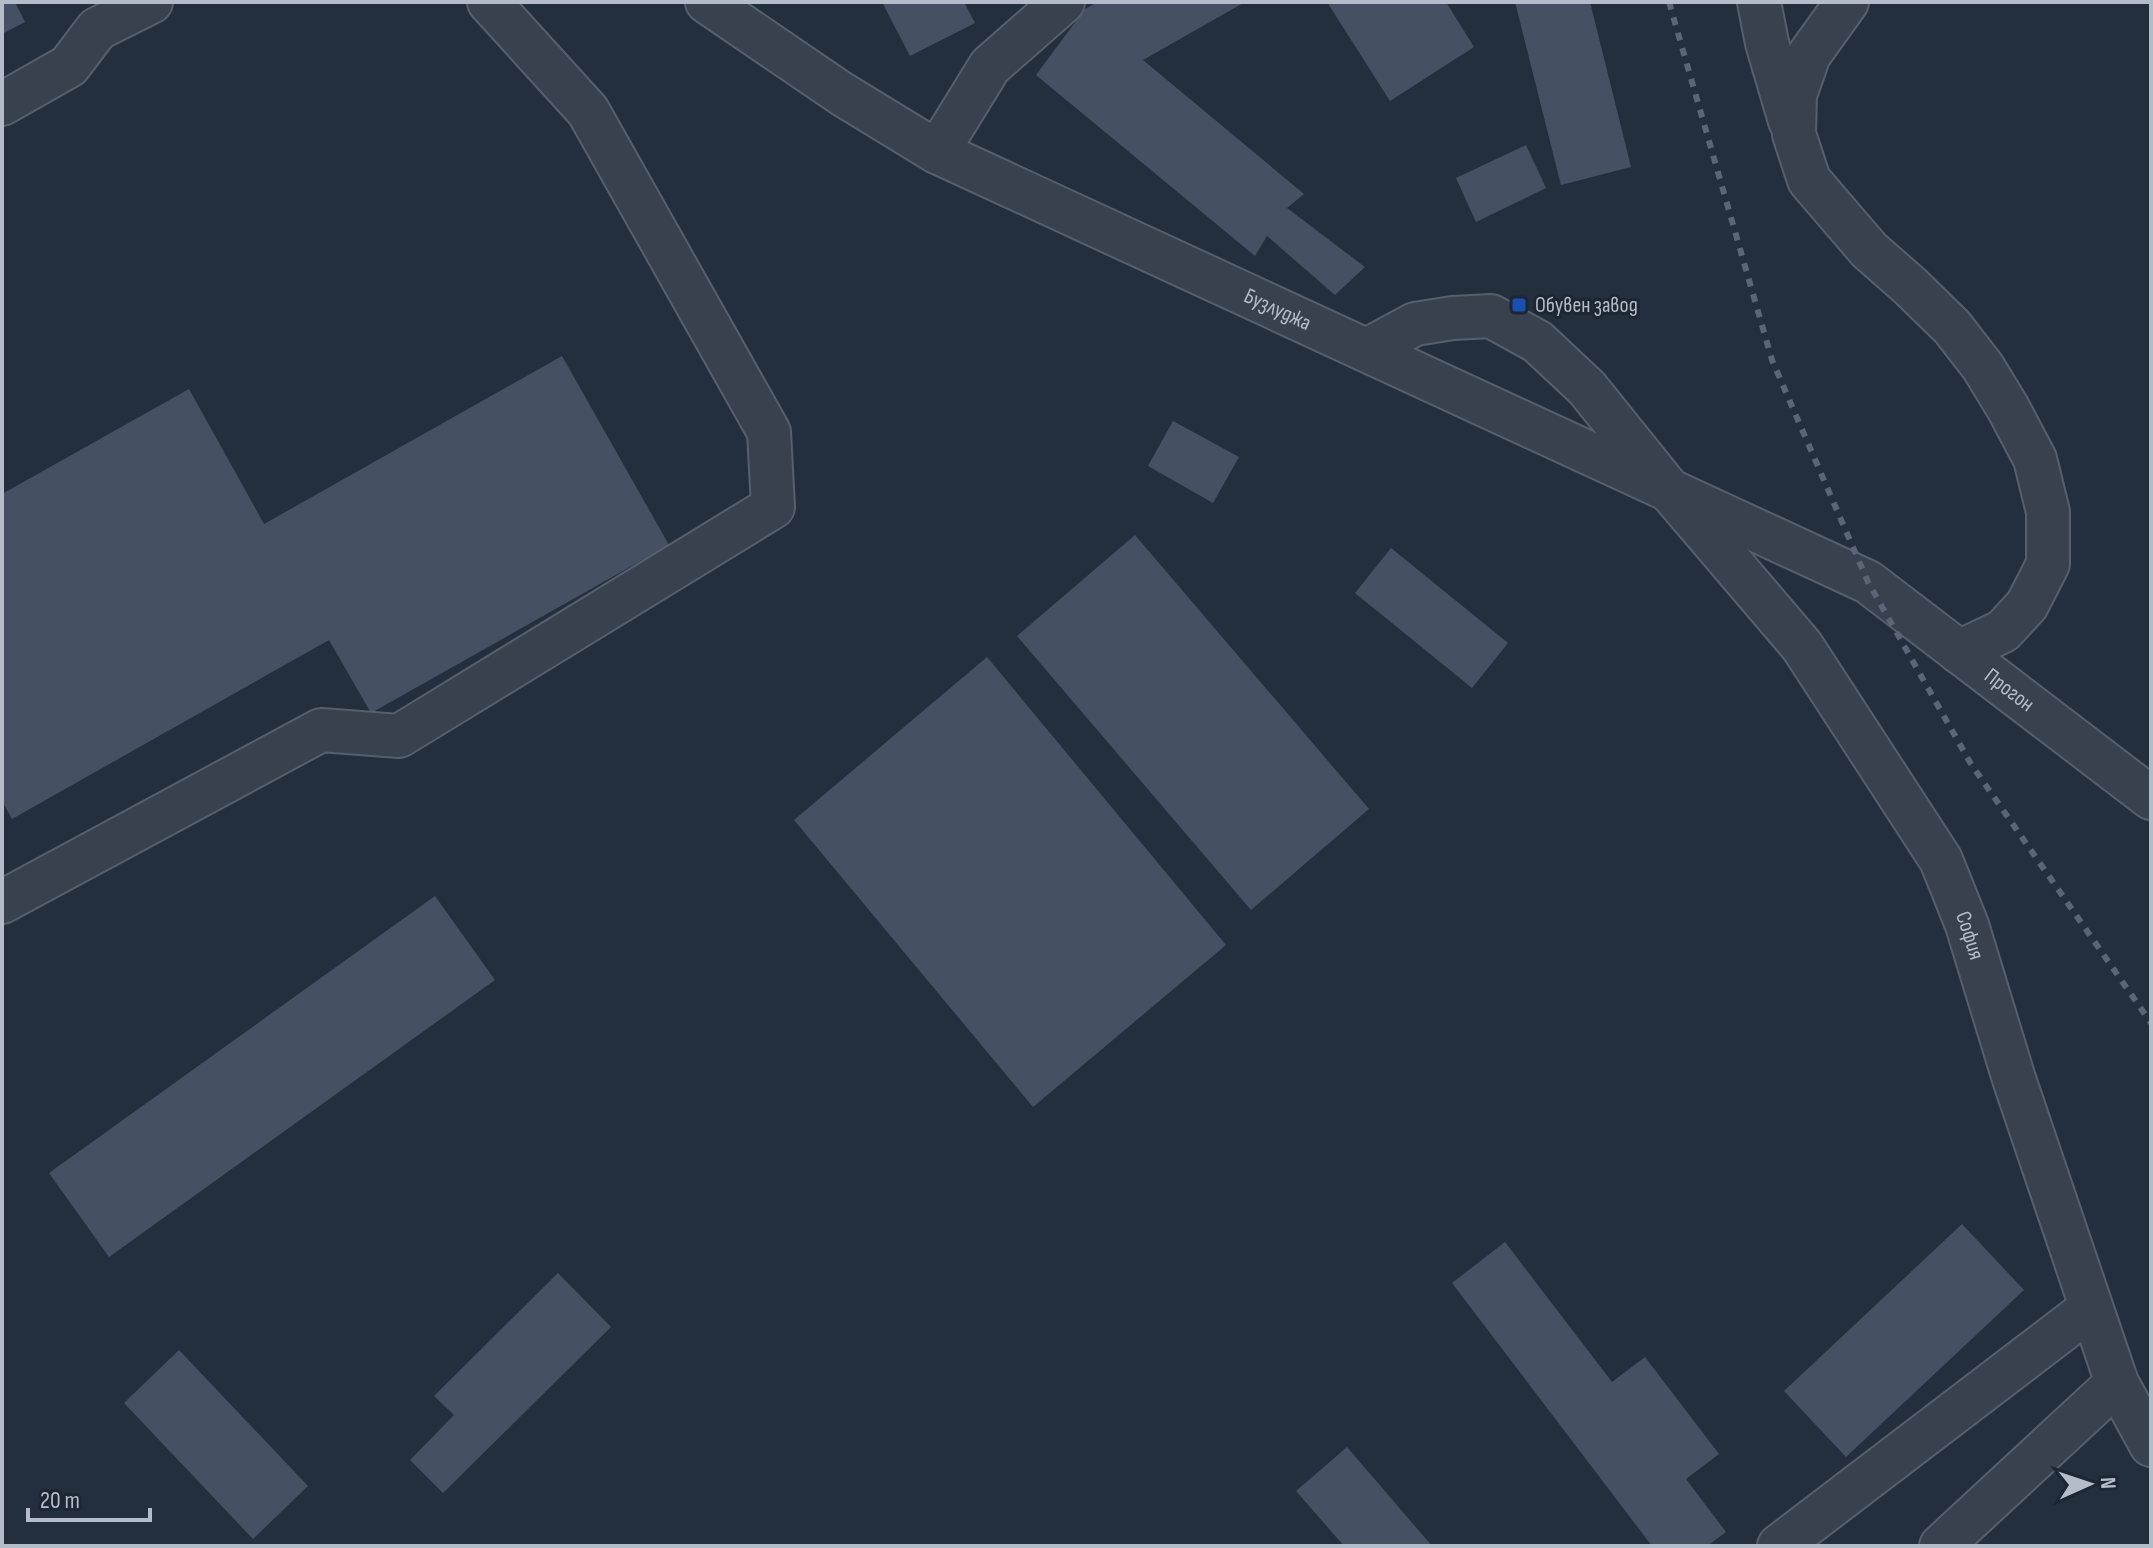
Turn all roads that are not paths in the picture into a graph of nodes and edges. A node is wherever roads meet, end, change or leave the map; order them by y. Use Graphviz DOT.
graph roads {
  1 [pos="489,2"];
  2 [pos="707,2"];
  3 [pos="1063,2"];
  4 [pos="1759,2"];
  5 [pos="1847,2"];
  6 [pos="132,6"];
  7 [pos="2,104"];
  8 [pos="1794,134"];
  9 [pos="937,152"];
  10 [pos="1367,350"];
  11 [pos="1669,490"];
  12 [pos="1868,582"];
  13 [pos="1959,652"];
  14 [pos="2151,798"];
  15 [pos="2,902"];
  16 [pos="2091,1308"];
  17 [pos="2117,1383"];
  18 [pos="2151,1445"];
  19 [pos="1779,1546"];
  20 [pos="1941,1546"];
  1 -- 15 [label="street"];
  2 -- 9 [label="street, Бузлуджа"];
  3 -- 9 [label="street"];
  4 -- 8 [label="street"];
  5 -- 8 [label="street"];
  6 -- 7 [label="street"];
  8 -- 13 [label="street"];
  9 -- 10 [label="street, Бузлуджа"];
  10 -- 11 [label="street, Бузлуджа"];
  10 -- 11 [label="street, София"];
  11 -- 12 [label="street, Бузлуджа"];
  11 -- 16 [label="street, София"];
  12 -- 13 [label="street, Прогон"];
  13 -- 14 [label="street, Прогон"];
  16 -- 17 [label="street, София"];
  16 -- 19 [label="street"];
  17 -- 18 [label="street, София"];
  17 -- 20 [label="street"];
}
